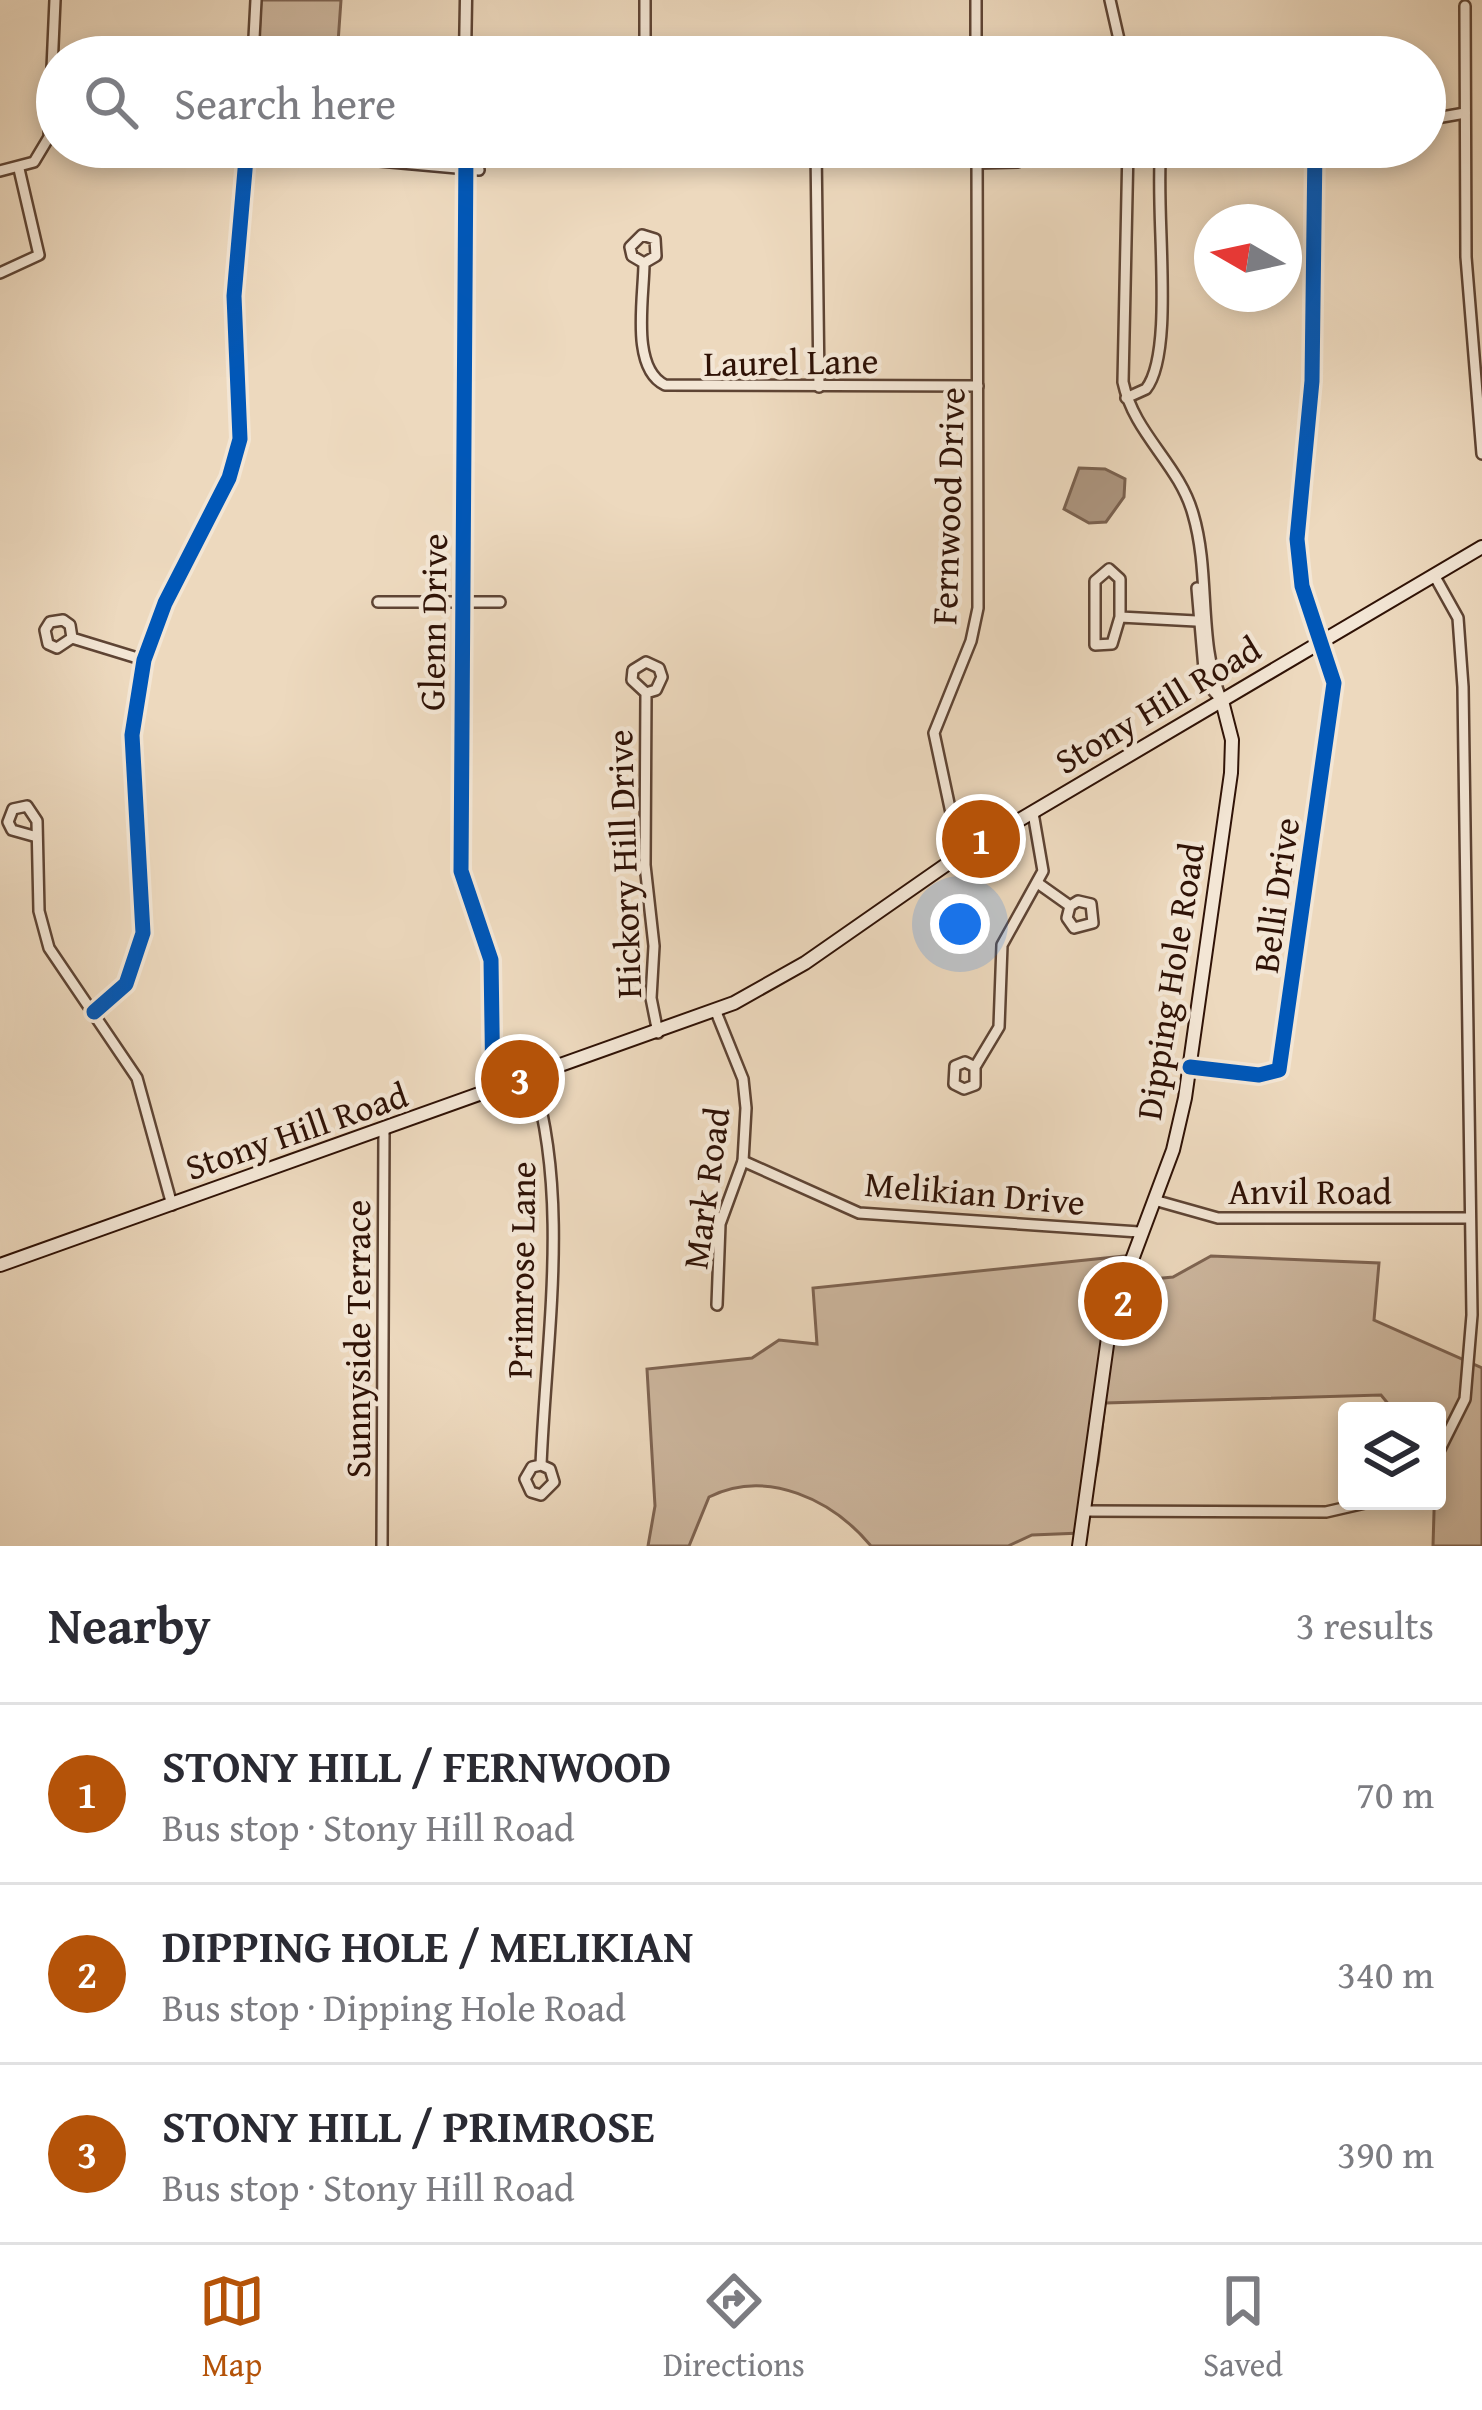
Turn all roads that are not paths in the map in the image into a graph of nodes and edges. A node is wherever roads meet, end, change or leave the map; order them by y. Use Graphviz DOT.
graph roads {
  1 [pos="55,0"];
  2 [pos="256,0"];
  3 [pos="466,0"];
  4 [pos="645,0"];
  5 [pos="976,0"];
  6 [pos="1109,0"];
  7 [pos="1453,0"];
  8 [pos="1476,0"];
  9 [pos="1465,6"];
  10 [pos="54,36"];
  11 [pos="254,36"];
  12 [pos="465,36"];
  13 [pos="645,36"];
  14 [pos="976,36"];
  15 [pos="1118,36"];
  16 [pos="1466,113"];
  17 [pos="1446,116"];
  18 [pos="36,159"];
  19 [pos="245,168"];
  20 [pos="462,168"];
  21 [pos="816,168"];
  22 [pos="977,168"];
  23 [pos="1127,168"];
  24 [pos="1160,168"];
  25 [pos="1316,168"];
  26 [pos="19,169"];
  27 [pos="473,169"];
  28 [pos="0,171"];
  29 [pos="644,262"];
  30 [pos="0,273"];
  31 [pos="978,386"];
  32 [pos="818,387"];
  33 [pos="1126,398"];
  34 [pos="1482,454"];
  35 [pos="1482,547"];
  36 [pos="1199,571"];
  37 [pos="1434,574"];
  38 [pos="378,602"];
  39 [pos="500,602"];
  40 [pos="463,603"];
  41 [pos="1120,617"];
  42 [pos="1196,621"];
  43 [pos="72,638"];
  44 [pos="1322,640"];
  45 [pos="144,660"];
  46 [pos="646,693"];
  47 [pos="1222,701"];
  48 [pos="1033,813"];
  49 [pos="37,837"];
  50 [pos="960,855"];
  51 [pos="1039,884"];
  52 [pos="1070,906"];
  53 [pos="94,1012"];
  54 [pos="716,1012"];
  55 [pos="658,1033"];
  56 [pos="975,1067"];
  57 [pos="1190,1067"];
  58 [pos="533,1078"];
  59 [pos="493,1093"];
  60 [pos="384,1132"];
  61 [pos="743,1161"];
  62 [pos="1154,1200"];
  63 [pos="172,1205"];
  64 [pos="1469,1218"];
  65 [pos="1139,1232"];
  66 [pos="0,1264"];
  67 [pos="717,1305"];
  68 [pos="1477,1315"];
  69 [pos="1446,1436"];
  70 [pos="541,1465"];
  71 [pos="1338,1509"];
  72 [pos="1085,1511"];
  73 [pos="382,1546"];
  74 [pos="1078,1546"];
  1 -- 10 [label="street"];
  2 -- 11 [label="street"];
  3 -- 12 [label="street"];
  4 -- 13 [label="street"];
  5 -- 14 [label="street"];
  6 -- 15 [label="street"];
  7 -- 9 [label="street"];
  8 -- 9 [label="street"];
  9 -- 16 [label="street"];
  16 -- 17 [label="street"];
  16 -- 34 [label="street"];
  18 -- 26 [label="street"];
  19 -- 45 [label="street"];
  20 -- 27 [label="street"];
  21 -- 32 [label="street"];
  22 -- 31 [label="street, Fernwood Drive"];
  23 -- 33 [label="street"];
  24 -- 33 [label="street"];
  25 -- 44 [label="street"];
  26 -- 28 [label="street"];
  26 -- 30 [label="street"];
  27 -- 40 [label="street, Glenn Drive"];
  29 -- 32 [label="street, Laurel Lane"];
  31 -- 32 [label="street, Laurel Lane"];
  31 -- 50 [label="street, Fernwood Drive"];
  33 -- 36 [label="street"];
  35 -- 37 [label="main road, Stony Hill Road"];
  36 -- 42 [label="street"];
  36 -- 47 [label="street"];
  37 -- 44 [label="main road, Stony Hill Road"];
  37 -- 64 [label="street"];
  38 -- 40 [label="street"];
  39 -- 40 [label="street"];
  40 -- 59 [label="street, Glenn Drive"];
  41 -- 41 [label="street"];
  41 -- 42 [label="street"];
  42 -- 47 [label="street"];
  43 -- 45 [label="street"];
  44 -- 47 [label="main road, Stony Hill Road"];
  44 -- 57 [label="street, Belli Drive"];
  45 -- 53 [label="street"];
  46 -- 55 [label="street, Hickory Hill Drive"];
  47 -- 48 [label="main road, Stony Hill Road"];
  47 -- 57 [label="main road, Dipping Hole Road"];
  48 -- 50 [label="main road, Stony Hill Road"];
  48 -- 51 [label="street"];
  49 -- 53 [label="street"];
  50 -- 54 [label="main road, Stony Hill Road"];
  51 -- 52 [label="street"];
  51 -- 56 [label="street"];
  53 -- 63 [label="street"];
  54 -- 55 [label="main road, Stony Hill Road"];
  54 -- 61 [label="street, Mark Road"];
  55 -- 58 [label="main road, Stony Hill Road"];
  57 -- 62 [label="main road, Dipping Hole Road"];
  58 -- 59 [label="main road, Stony Hill Road"];
  58 -- 70 [label="street, Primrose Lane"];
  59 -- 60 [label="main road, Stony Hill Road"];
  60 -- 63 [label="main road, Stony Hill Road"];
  60 -- 73 [label="street, Sunnyside Terrace"];
  61 -- 65 [label="street, Melikian Drive"];
  61 -- 67 [label="street, Mark Road"];
  62 -- 64 [label="street, Anvil Road"];
  62 -- 65 [label="main road, Dipping Hole Road"];
  63 -- 66 [label="main road, Stony Hill Road"];
  64 -- 68 [label="street"];
  65 -- 72 [label="main road, Dipping Hole Road"];
  68 -- 69 [label="street"];
  71 -- 72 [label="street"];
  72 -- 74 [label="main road, Dipping Hole Road"];
}
